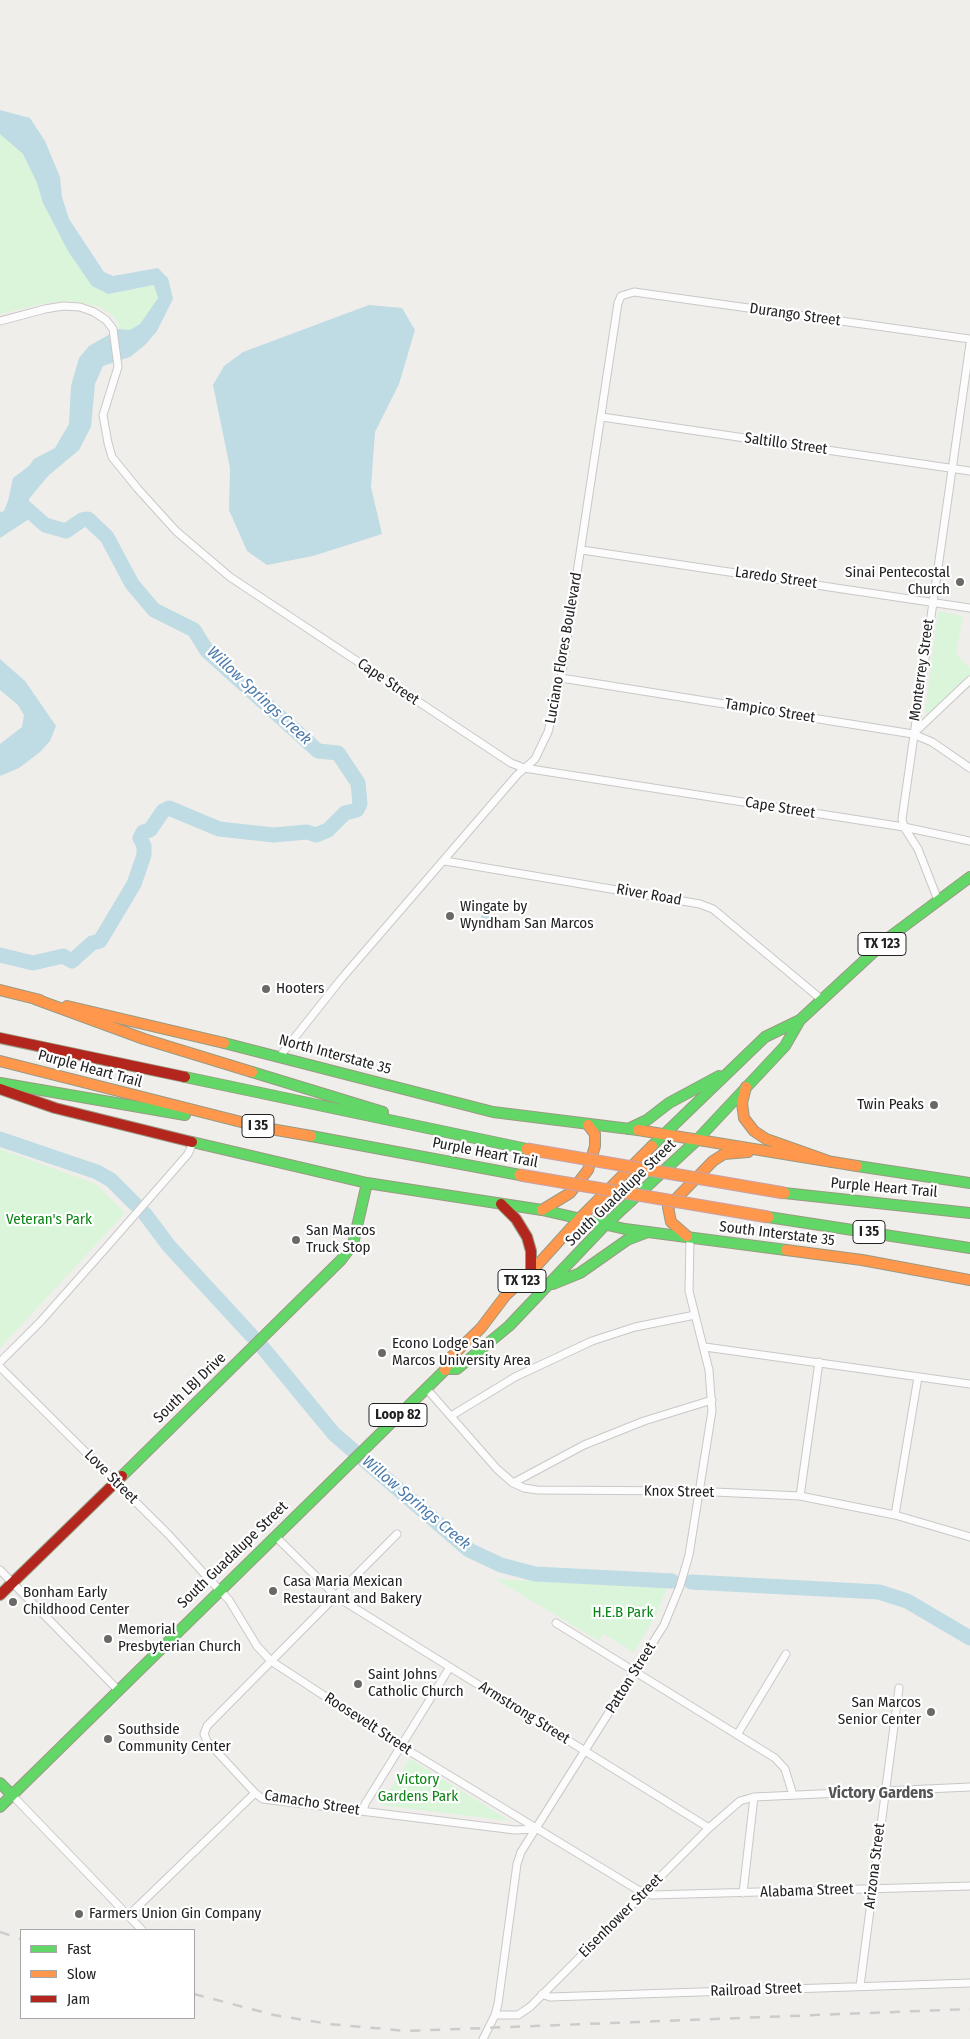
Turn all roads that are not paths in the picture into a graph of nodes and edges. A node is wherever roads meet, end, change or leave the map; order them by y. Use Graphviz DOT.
graph roads {
  1 [pos="621,296"];
  2 [pos="0,321"];
  3 [pos="970,339"];
  4 [pos="970,344"];
  5 [pos="602,417"];
  6 [pos="953,468"];
  7 [pos="970,471"];
  8 [pos="582,550"];
  9 [pos="932,601"];
  10 [pos="970,608"];
  11 [pos="561,678"];
  12 [pos="970,680"];
  13 [pos="913,734"];
  14 [pos="524,768"];
  15 [pos="970,768"];
  16 [pos="904,827"];
  17 [pos="970,841"];
  18 [pos="445,861"];
  19 [pos="970,877"];
  20 [pos="938,900"];
  21 [pos="0,990"];
  22 [pos="35,999"];
  23 [pos="822,999"];
  24 [pos="800,1020"];
  25 [pos="0,1038"];
  26 [pos="280,1056"];
  27 [pos="0,1061"];
  28 [pos="732,1070"];
  29 [pos="0,1083"];
  30 [pos="746,1086"];
  31 [pos="0,1089"];
  32 [pos="252,1124"];
  33 [pos="588,1125"];
  34 [pos="628,1129"];
  35 [pos="665,1133"];
  36 [pos="462,1136"];
  37 [pos="696,1141"];
  38 [pos="193,1142"];
  39 [pos="758,1151"];
  40 [pos="831,1162"];
  41 [pos="368,1183"];
  42 [pos="970,1183"];
  43 [pos="501,1204"];
  44 [pos="542,1210"];
  45 [pos="970,1213"];
  46 [pos="580,1218"];
  47 [pos="605,1225"];
  48 [pos="648,1232"];
  49 [pos="690,1238"];
  50 [pos="970,1248"];
  51 [pos="531,1272"];
  52 [pos="970,1280"];
  53 [pos="549,1286"];
  54 [pos="695,1315"];
  55 [pos="705,1347"];
  56 [pos="0,1362"];
  57 [pos="819,1362"];
  58 [pos="0,1367"];
  59 [pos="446,1368"];
  60 [pos="918,1377"];
  61 [pos="970,1384"];
  62 [pos="426,1388"];
  63 [pos="712,1400"];
  64 [pos="451,1416"];
  65 [pos="115,1481"];
  66 [pos="513,1483"];
  67 [pos="699,1492"];
  68 [pos="800,1496"];
  69 [pos="895,1515"];
  70 [pos="397,1534"];
  71 [pos="275,1536"];
  72 [pos="970,1537"];
  73 [pos="0,1570"];
  74 [pos="12,1583"];
  75 [pos="219,1590"];
  76 [pos="0,1594"];
  77 [pos="337,1597"];
  78 [pos="556,1623"];
  79 [pos="786,1654"];
  80 [pos="271,1662"];
  81 [pos="450,1666"];
  82 [pos="635,1670"];
  83 [pos="899,1688"];
  84 [pos="117,1689"];
  85 [pos="737,1735"];
  86 [pos="401,1746"];
  87 [pos="585,1751"];
  88 [pos="0,1783"];
  89 [pos="970,1787"];
  90 [pos="885,1791"];
  91 [pos="255,1794"];
  92 [pos="12,1795"];
  93 [pos="793,1795"];
  94 [pos="754,1797"];
  95 [pos="0,1807"];
  96 [pos="364,1811"];
  97 [pos="709,1828"];
  98 [pos="536,1829"];
  99 [pos="970,1886"];
  100 [pos="873,1889"];
  101 [pos="743,1893"];
  102 [pos="645,1894"];
  103 [pos="128,1916"];
  104 [pos="141,1929"];
  105 [pos="970,1983"];
  106 [pos="860,1986"];
  107 [pos="542,1994"];
  108 [pos="495,2015"];
  109 [pos="483,2039"];
  1 -- 3 [label="street, Durango Street"];
  1 -- 5 [label="street, Luciano Flores Boulevard"];
  2 -- 14 [label="street, Cape Street"];
  4 -- 6 [label="street, Monterrey Street"];
  5 -- 6 [label="street, Saltillo Street"];
  5 -- 8 [label="street, Luciano Flores Boulevard"];
  6 -- 7 [label="street, Saltillo Street"];
  6 -- 9 [label="street, Monterrey Street"];
  8 -- 9 [label="street, Laredo Street"];
  8 -- 11 [label="street, Luciano Flores Boulevard"];
  9 -- 10 [label="street, Laredo Street"];
  9 -- 13 [label="street, Monterrey Street"];
  11 -- 13 [label="street, Tampico Street"];
  11 -- 14 [label="street, Luciano Flores Boulevard"];
  12 -- 13 [label="street"];
  13 -- 15 [label="street, Tampico Street"];
  13 -- 16 [label="street, Monterrey Street"];
  14 -- 16 [label="street, Cape Street"];
  14 -- 18 [label="street, Luciano Flores Boulevard"];
  16 -- 17 [label="street, Cape Street"];
  16 -- 20 [label="street"];
  18 -- 23 [label="street, River Road"];
  18 -- 26 [label="street, Luciano Flores Boulevard"];
  19 -- 20 [label="main road, South Guadalupe Street / TX 123"];
  20 -- 23 [label="main road, South Guadalupe Street / TX 123"];
  21 -- 22 [label="main road, North Interstate 35"];
  22 -- 26 [label="main road, North Interstate 35"];
  22 -- 36 [label="main road"];
  23 -- 24 [label="main road, South Guadalupe Street / TX 123"];
  24 -- 28 [label="main road, South Guadalupe Street / TX 123"];
  24 -- 30 [label="main road, South Guadalupe Street / TX 123"];
  25 -- 36 [label="main road, Purple Heart Trail / I 35"];
  26 -- 33 [label="main road, North Interstate 35"];
  27 -- 32 [label="main road, Purple Heart Trail / I 35"];
  28 -- 34 [label="main road"];
  28 -- 35 [label="main road, South Guadalupe Street / TX 123"];
  29 -- 32 [label="main road"];
  30 -- 37 [label="main road, South Guadalupe Street / TX 123"];
  30 -- 40 [label="main road"];
  31 -- 38 [label="main road"];
  32 -- 50 [label="main road, Purple Heart Trail / I 35, bridge"];
  33 -- 34 [label="main road, North Interstate 35"];
  33 -- 44 [label="main road"];
  34 -- 35 [label="main road, North Interstate 35"];
  35 -- 37 [label="main road"];
  35 -- 46 [label="main road, South Guadalupe Street / TX 123"];
  36 -- 45 [label="main road, Purple Heart Trail / I 35, bridge"];
  37 -- 39 [label="main road"];
  37 -- 47 [label="main road, South Guadalupe Street / TX 123"];
  38 -- 41 [label="main road"];
  38 -- 56 [label="street"];
  39 -- 40 [label="main road"];
  39 -- 49 [label="main road"];
  40 -- 42 [label="main road"];
  41 -- 43 [label="main road"];
  41 -- 65 [label="main road, South LBJ Drive"];
  43 -- 44 [label="main road"];
  43 -- 51 [label="main road"];
  44 -- 46 [label="main road"];
  46 -- 47 [label="main road, South Interstate 35"];
  46 -- 51 [label="main road, South Guadalupe Street / TX 123"];
  47 -- 48 [label="main road, South Interstate 35"];
  47 -- 53 [label="main road, South Guadalupe Street / Loop 82"];
  48 -- 49 [label="main road, South Interstate 35"];
  48 -- 53 [label="main road"];
  49 -- 52 [label="main road, South Interstate 35"];
  49 -- 54 [label="street, Patton Street"];
  51 -- 59 [label="main road, South Guadalupe Street / TX 123"];
  53 -- 59 [label="main road, South Guadalupe Street / Loop 82"];
  54 -- 55 [label="street, Patton Street"];
  54 -- 64 [label="street"];
  55 -- 57 [label="street"];
  55 -- 63 [label="street, Patton Street"];
  57 -- 60 [label="street"];
  57 -- 68 [label="street"];
  58 -- 65 [label="street, Love Street"];
  59 -- 62 [label="main road, South Guadalupe Street / Loop 82"];
  60 -- 61 [label="street"];
  60 -- 69 [label="street"];
  62 -- 64 [label="street, Knox Street"];
  62 -- 71 [label="main road, South Guadalupe Street / Loop 82"];
  63 -- 66 [label="street"];
  63 -- 67 [label="street, Patton Street"];
  64 -- 66 [label="street, Knox Street"];
  65 -- 74 [label="main road, South LBJ Drive"];
  65 -- 75 [label="street, Love Street"];
  66 -- 67 [label="street, Knox Street"];
  67 -- 68 [label="street, Knox Street"];
  67 -- 82 [label="street, Patton Street"];
  68 -- 69 [label="street, Knox Street"];
  69 -- 72 [label="street, Knox Street"];
  70 -- 77 [label="street"];
  71 -- 75 [label="main road, South Guadalupe Street / Loop 82"];
  71 -- 77 [label="street, Armstrong Street"];
  73 -- 74 [label="street"];
  74 -- 76 [label="main road, South LBJ Drive"];
  74 -- 84 [label="street"];
  75 -- 80 [label="street, Roosevelt Street"];
  75 -- 84 [label="main road, South Guadalupe Street / Loop 82"];
  77 -- 80 [label="street"];
  77 -- 81 [label="street, Armstrong Street"];
  78 -- 82 [label="street"];
  79 -- 85 [label="street"];
  80 -- 86 [label="street, Roosevelt Street"];
  80 -- 91 [label="street, Camacho Street"];
  81 -- 86 [label="street"];
  81 -- 87 [label="street, Armstrong Street"];
  82 -- 85 [label="street"];
  82 -- 87 [label="street, Patton Street"];
  83 -- 90 [label="street, Arizona Street"];
  84 -- 92 [label="main road, South Guadalupe Street / Loop 82"];
  85 -- 93 [label="street"];
  86 -- 96 [label="street"];
  86 -- 98 [label="street, Roosevelt Street"];
  87 -- 97 [label="street, Armstrong Street"];
  87 -- 98 [label="street, Patton Street"];
  88 -- 92 [label="main road"];
  89 -- 90 [label="street"];
  90 -- 93 [label="street"];
  90 -- 100 [label="street, Arizona Street"];
  91 -- 96 [label="street, Camacho Street"];
  91 -- 103 [label="street"];
  92 -- 95 [label="main road, South Guadalupe Street / Loop 82"];
  92 -- 103 [label="street"];
  93 -- 94 [label="street"];
  94 -- 97 [label="street, Eisenhower Street"];
  94 -- 101 [label="street"];
  96 -- 98 [label="street, Camacho Street"];
  97 -- 102 [label="street, Eisenhower Street"];
  98 -- 102 [label="street, Roosevelt Street"];
  98 -- 108 [label="street, Patton Street"];
  99 -- 100 [label="street, Alabama Street"];
  100 -- 101 [label="street, Alabama Street"];
  100 -- 106 [label="street, Arizona Street"];
  101 -- 102 [label="street, Alabama Street"];
  102 -- 107 [label="street, Eisenhower Street"];
  103 -- 104 [label="street"];
  105 -- 106 [label="street, Railroad Street"];
  106 -- 107 [label="street, Railroad Street"];
  107 -- 108 [label="street, Eisenhower Street"];
  108 -- 109 [label="street, Patton Street"];
}
